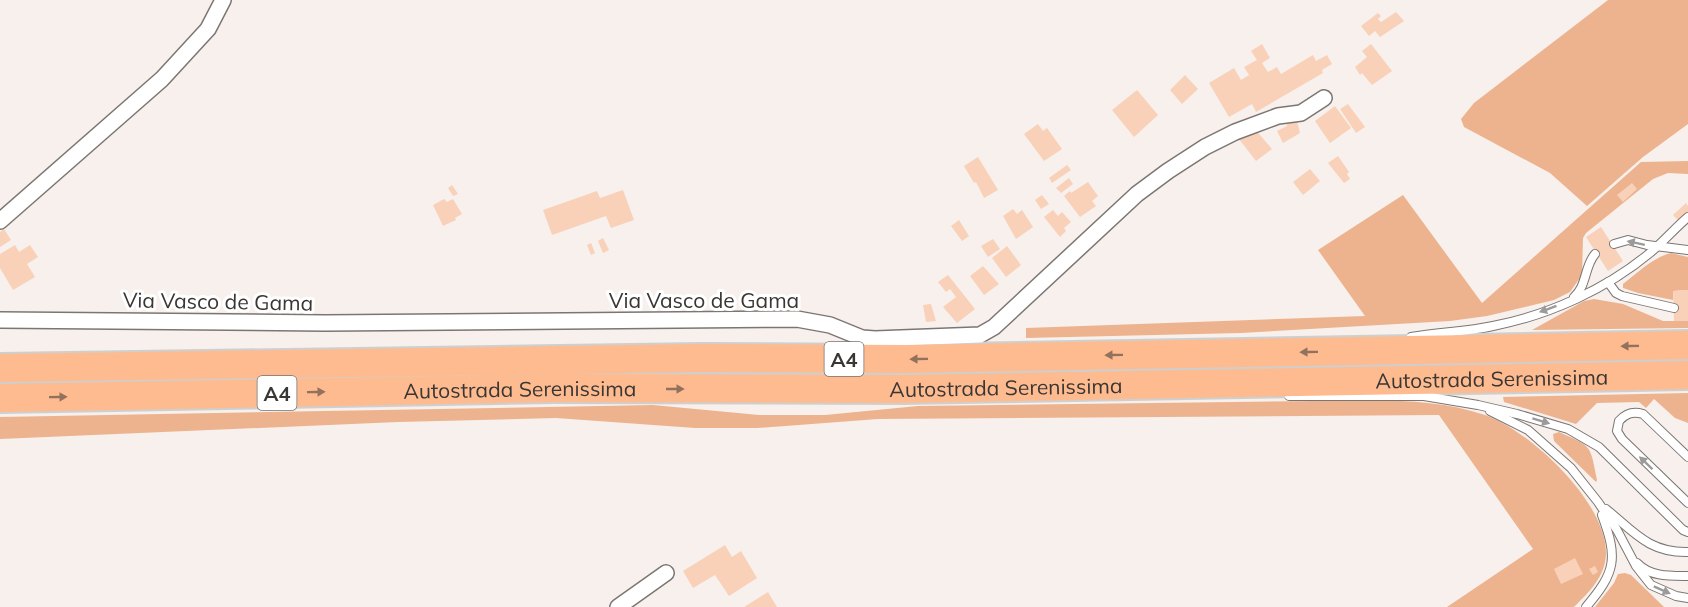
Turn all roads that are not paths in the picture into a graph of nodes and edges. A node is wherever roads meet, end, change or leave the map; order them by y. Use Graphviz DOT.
graph roads {
  1 [pos="222,0"];
  2 [pos="1324,98"];
  3 [pos="1688,217"];
  4 [pos="0,221"];
  5 [pos="1614,244"];
  6 [pos="1658,245"];
  7 [pos="1688,250"];
  8 [pos="1595,254"];
  9 [pos="1608,282"];
  10 [pos="1571,300"];
  11 [pos="1674,308"];
  12 [pos="0,320"];
  13 [pos="1401,339"];
  14 [pos="1390,342"];
  15 [pos="1688,345"];
  16 [pos="1344,352"];
  17 [pos="0,368"];
  18 [pos="1688,375"];
  19 [pos="1023,387"];
  20 [pos="1153,394"];
  21 [pos="1280,396"];
  22 [pos="0,398"];
  23 [pos="1478,405"];
  24 [pos="1688,457"];
  25 [pos="1598,502"];
  26 [pos="1688,503"];
  27 [pos="1688,532"];
  28 [pos="1626,548"];
  29 [pos="1688,552"];
  30 [pos="666,573"];
  31 [pos="1688,576"];
  32 [pos="1688,598"];
  33 [pos="618,607"];
  34 [pos="1586,607"];
  1 -- 4 [label="street"];
  2 -- 12 [label="street, Via Vasco de Gama"];
  3 -- 6 [label="lane"];
  6 -- 5 [label="lane, one-way"];
  6 -- 7 [label="lane"];
  6 -- 9 [label="lane"];
  8 -- 10 [label="lane"];
  9 -- 10 [label="lane"];
  9 -- 11 [label="lane"];
  10 -- 13 [label="lane, one-way"];
  14 -- 16 [label="lane"];
  15 -- 16 [label="highway, Autostrada Serenissima / A4, one-way"];
  16 -- 17 [label="highway, Autostrada Serenissima / A4, one-way"];
  18 -- 19 [label="highway, Autostrada Serenissima / A4"];
  19 -- 20 [label="lane"];
  22 -- 19 [label="highway, Autostrada Serenissima / A4, one-way"];
  21 -- 23 [label="lane"];
  23 -- 25 [label="lane"];
  23 -- 27 [label="lane, one-way"];
  26 -- 24 [label="lane, one-way"];
  25 -- 28 [label="lane"];
  25 -- 29 [label="lane"];
  25 -- 34 [label="lane"];
  28 -- 31 [label="lane"];
  28 -- 32 [label="lane, one-way"];
  30 -- 33 [label="street"];
}
